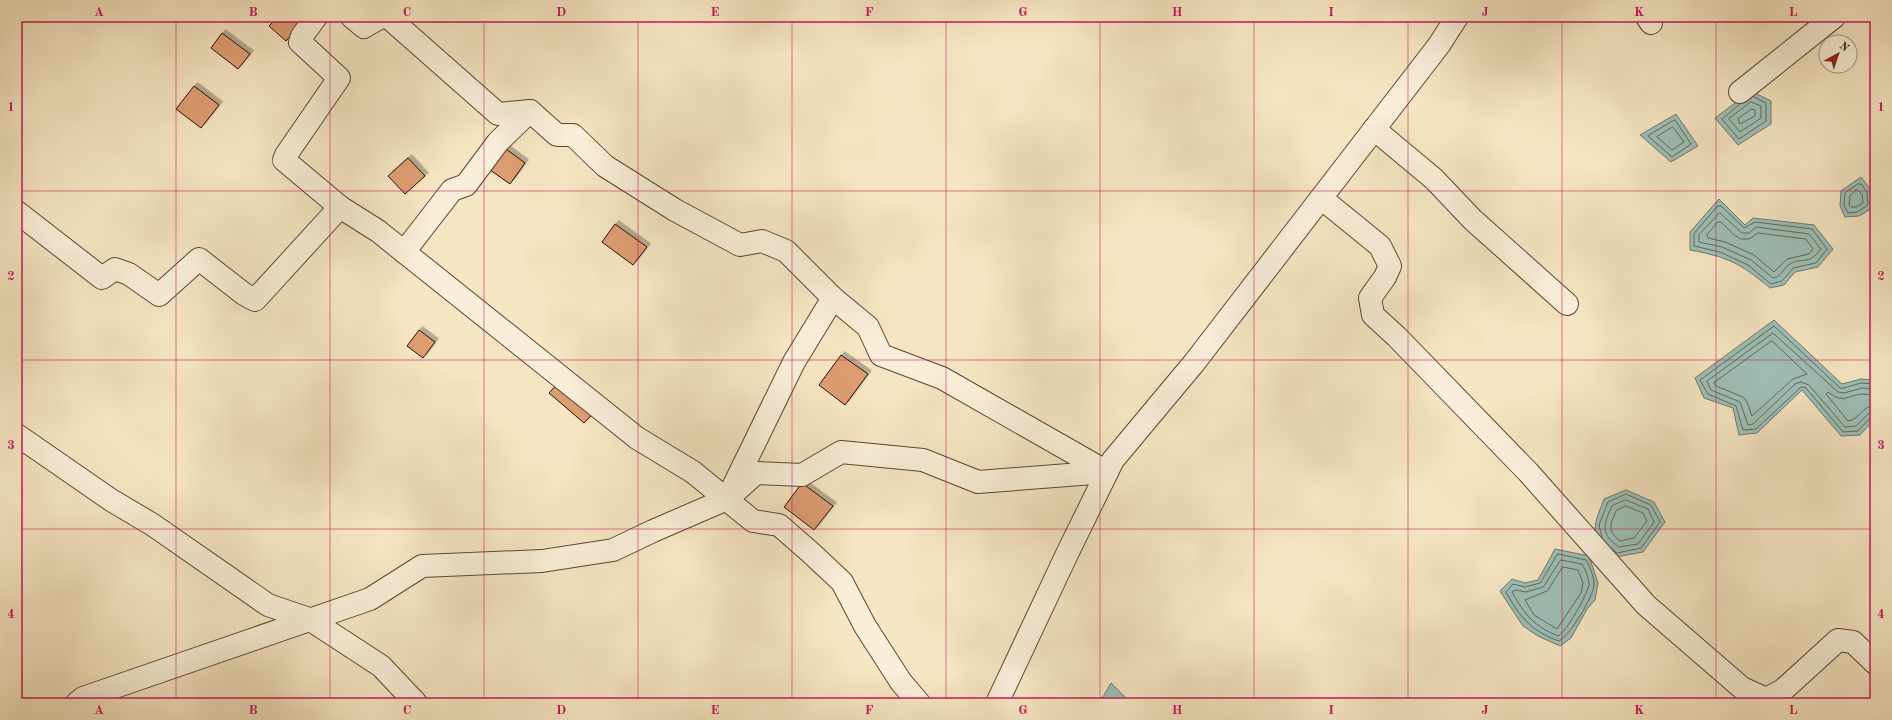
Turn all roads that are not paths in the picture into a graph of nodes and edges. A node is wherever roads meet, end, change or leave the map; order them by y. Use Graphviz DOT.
graph roads {
  1 [pos="316,17"];
  2 [pos="352,17"];
  3 [pos="381,17"];
  4 [pos="388,17"];
  5 [pos="1457,17"];
  6 [pos="1834,17"];
  7 [pos="1740,92"];
  8 [pos="530,112"];
  9 [pos="1374,129"];
  10 [pos="1321,198"];
  11 [pos="340,207"];
  12 [pos="17,212"];
  13 [pos="404,252"];
  14 [pos="833,298"];
  15 [pos="1566,304"];
  16 [pos="17,435"];
  17 [pos="1107,472"];
  18 [pos="727,499"];
  19 [pos="309,619"];
  20 [pos="1875,663"];
  21 [pos="77,703"];
  22 [pos="416,703"];
  23 [pos="919,703"];
  24 [pos="997,703"];
  1 -- 11 [label="street"];
  2 -- 3 [label="street"];
  4 -- 8 [label="street"];
  5 -- 9 [label="street"];
  6 -- 7 [label="street"];
  8 -- 13 [label="street"];
  8 -- 14 [label="street"];
  9 -- 10 [label="street"];
  9 -- 15 [label="street"];
  10 -- 17 [label="street"];
  10 -- 20 [label="street"];
  11 -- 12 [label="street"];
  11 -- 13 [label="street"];
  13 -- 18 [label="street"];
  14 -- 17 [label="street"];
  14 -- 18 [label="street"];
  16 -- 19 [label="street"];
  17 -- 18 [label="street"];
  17 -- 24 [label="street"];
  18 -- 19 [label="street"];
  18 -- 23 [label="street"];
  19 -- 21 [label="street"];
  19 -- 22 [label="street"];
}
